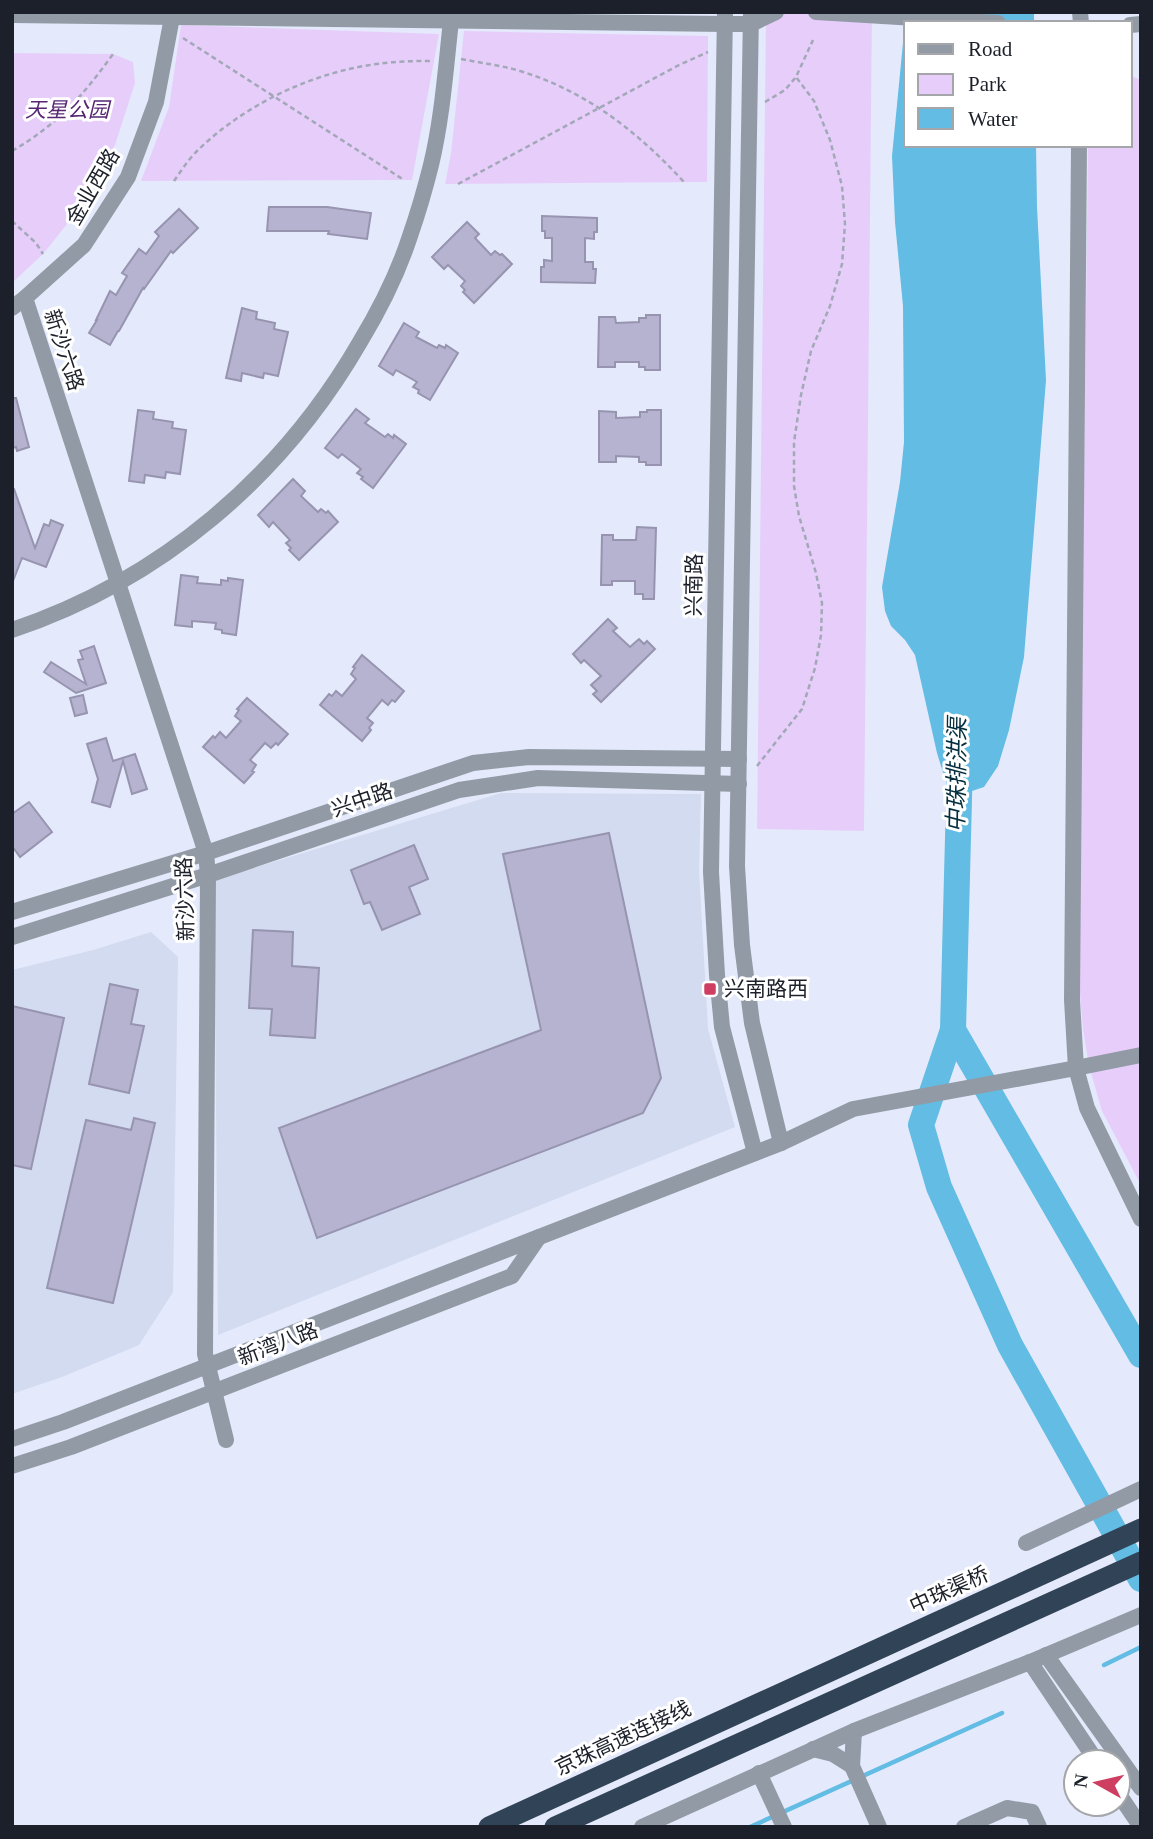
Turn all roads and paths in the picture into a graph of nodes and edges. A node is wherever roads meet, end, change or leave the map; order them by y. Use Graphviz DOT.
graph roads {
  1 [pos="776,12"];
  2 [pos="816,12"];
  3 [pos="12,15"];
  4 [pos="173,15"];
  5 [pos="451,16"];
  6 [pos="725,18"];
  7 [pos="751,18"];
  8 [pos="963,21"];
  9 [pos="179,36"];
  10 [pos="813,40"];
  11 [pos="708,52"];
  12 [pos="113,54"];
  13 [pos="447,60"];
  14 [pos="796,77"];
  15 [pos="274,97"];
  16 [pos="765,102"];
  17 [pos="600,109"];
  18 [pos="1079,147"];
  19 [pos="12,151"];
  20 [pos="404,180"];
  21 [pos="174,181"];
  22 [pos="684,182"];
  23 [pos="458,184"];
  24 [pos="12,221"];
  25 [pos="44,254"];
  26 [pos="19,303"];
  27 [pos="117,583"];
  28 [pos="12,630"];
  29 [pos="712,758"];
  30 [pos="739,759"];
  31 [pos="757,766"];
  32 [pos="712,783"];
  33 [pos="739,784"];
  34 [pos="206,853"];
  35 [pos="208,875"];
  36 [pos="12,912"];
  37 [pos="12,937"];
  38 [pos="1141,1055"];
  39 [pos="1076,1068"];
  40 [pos="781,1143"];
  41 [pos="755,1153"];
  42 [pos="1141,1219"];
  43 [pos="540,1237"];
  44 [pos="207,1366"];
  45 [pos="214,1392"];
  46 [pos="12,1439"];
  47 [pos="226,1440"];
  48 [pos="12,1466"];
  49 [pos="1141,1489"];
  50 [pos="1141,1530"];
  51 [pos="1026,1543"];
  52 [pos="1141,1562"];
  53 [pos="1141,1615"];
  54 [pos="1046,1655"];
  55 [pos="1030,1662"];
  56 [pos="778,1695"];
  57 [pos="854,1731"];
  58 [pos="1088,1748"];
  59 [pos="813,1749"];
  60 [pos="852,1766"];
  61 [pos="759,1773"];
  62 [pos="1141,1788"];
  63 [pos="489,1827"];
  64 [pos="555,1827"];
  65 [pos="642,1827"];
  66 [pos="785,1827"];
  67 [pos="879,1827"];
  68 [pos="964,1827"];
  69 [pos="1039,1827"];
  1 -- 7 [label="street"];
  2 -- 8 [label="street"];
  3 -- 4 [label="street"];
  4 -- 5 [label="street"];
  4 -- 26 [label="street, 金业西路"];
  5 -- 6 [label="street"];
  5 -- 13 [label="street"];
  6 -- 7 [label="street"];
  6 -- 29 [label="street, 兴南路"];
  7 -- 30 [label="street"];
  9 -- 15 [label="path"];
  10 -- 14 [label="path"];
  11 -- 17 [label="path"];
  12 -- 19 [label="path"];
  13 -- 15 [label="path"];
  13 -- 17 [label="path"];
  13 -- 27 [label="street"];
  14 -- 16 [label="path"];
  14 -- 31 [label="path"];
  15 -- 20 [label="path"];
  15 -- 21 [label="path"];
  17 -- 22 [label="path"];
  17 -- 23 [label="path"];
  18 -- 39 [label="street"];
  24 -- 25 [label="path"];
  26 -- 27 [label="street, 新沙六路"];
  27 -- 28 [label="street"];
  27 -- 34 [label="street, 新沙六路"];
  29 -- 30 [label="street, 兴中路"];
  29 -- 32 [label="street, 兴南路"];
  29 -- 34 [label="street, 兴中路"];
  30 -- 33 [label="street"];
  32 -- 33 [label="street, 兴中路"];
  32 -- 35 [label="street, 兴中路"];
  32 -- 41 [label="street, 兴南路"];
  33 -- 40 [label="street"];
  34 -- 35 [label="street, 新沙六路"];
  34 -- 36 [label="street, 兴中路"];
  35 -- 37 [label="street, 兴中路"];
  35 -- 44 [label="street, 新沙六路"];
  38 -- 39 [label="street, 新湾八路"];
  39 -- 40 [label="street, 新湾八路"];
  39 -- 42 [label="street"];
  40 -- 41 [label="street, 新湾八路"];
  41 -- 43 [label="street, 新湾八路"];
  43 -- 44 [label="street, 新湾八路"];
  43 -- 45 [label="street, 新湾八路"];
  44 -- 45 [label="street, 新沙六路"];
  44 -- 46 [label="street, 新湾八路"];
  45 -- 47 [label="street, 新沙六路"];
  45 -- 48 [label="street, 新湾八路"];
  49 -- 51 [label="street"];
  50 -- 56 [label="highway, 中珠渠桥"];
  52 -- 64 [label="highway"];
  53 -- 54 [label="street"];
  54 -- 55 [label="street"];
  54 -- 62 [label="street"];
  55 -- 57 [label="street"];
  55 -- 58 [label="street"];
  56 -- 63 [label="highway, 京珠高速连接线"];
  57 -- 59 [label="street"];
  57 -- 60 [label="street"];
  59 -- 60 [label="street"];
  59 -- 61 [label="street"];
  60 -- 67 [label="street"];
  61 -- 65 [label="street"];
  61 -- 66 [label="street"];
  68 -- 69 [label="street"];
}
